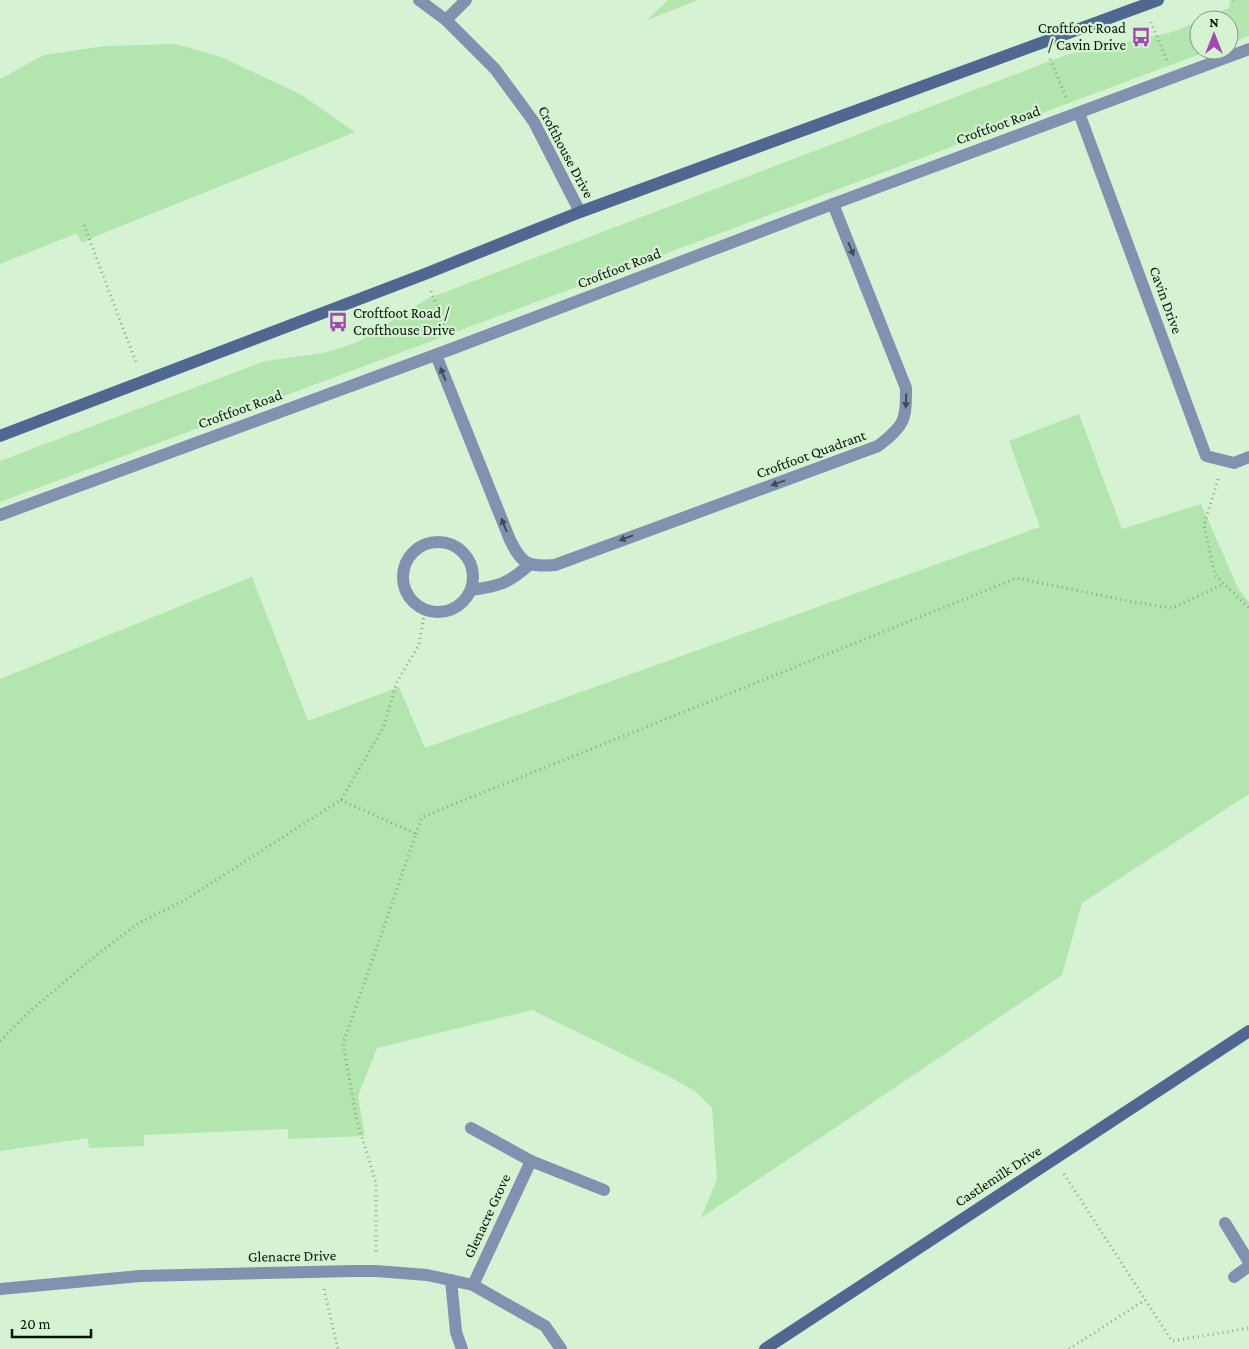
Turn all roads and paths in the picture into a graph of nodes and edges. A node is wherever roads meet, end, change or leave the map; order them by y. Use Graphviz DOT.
graph roads {
  1 [pos="419,0"];
  2 [pos="466,0"];
  3 [pos="1158,0"];
  4 [pos="1144,5"];
  5 [pos="446,20"];
  6 [pos="1043,42"];
  7 [pos="1249,49"];
  8 [pos="1174,77"];
  9 [pos="1079,113"];
  10 [pos="833,204"];
  11 [pos="580,212"];
  12 [pos="84,225"];
  13 [pos="425,274"];
  14 [pos="454,348"];
  15 [pos="436,355"];
  16 [pos="144,382"];
  17 [pos="0,436"];
  18 [pos="1249,457"];
  19 [pos="1224,461"];
  20 [pos="0,514"];
  21 [pos="530,564"];
  22 [pos="1224,584"];
  23 [pos="471,590"];
  24 [pos="1249,608"];
  25 [pos="425,610"];
  26 [pos="341,800"];
  27 [pos="416,834"];
  28 [pos="1249,1031"];
  29 [pos="0,1040"];
  30 [pos="471,1128"];
  31 [pos="1054,1158"];
  32 [pos="531,1161"];
  33 [pos="604,1190"];
  34 [pos="1225,1223"];
  35 [pos="1249,1262"];
  36 [pos="1249,1266"];
  37 [pos="376,1271"];
  38 [pos="320,1272"];
  39 [pos="1234,1277"];
  40 [pos="451,1280"];
  41 [pos="473,1285"];
  42 [pos="0,1289"];
  43 [pos="1146,1300"];
  44 [pos="1249,1328"];
  45 [pos="338,1349"];
  46 [pos="462,1349"];
  47 [pos="561,1349"];
  48 [pos="765,1349"];
  49 [pos="1070,1349"];
  1 -- 5 [label="street, Crofthouse Drive"];
  2 -- 5 [label="street"];
  3 -- 4 [label="street"];
  4 -- 6 [label="street"];
  4 -- 8 [label="path"];
  5 -- 11 [label="street, Crofthouse Drive"];
  6 -- 9 [label="path"];
  6 -- 11 [label="street"];
  7 -- 8 [label="street, Croftfoot Road"];
  8 -- 9 [label="street, Croftfoot Road"];
  9 -- 10 [label="street, Croftfoot Road"];
  9 -- 19 [label="street, Cavin Drive"];
  10 -- 14 [label="street, Croftfoot Road"];
  10 -- 21 [label="street, Croftfoot Quadrant, one-way"];
  11 -- 13 [label="street"];
  12 -- 16 [label="path"];
  13 -- 14 [label="path"];
  13 -- 16 [label="street"];
  14 -- 15 [label="street, Croftfoot Road"];
  15 -- 20 [label="street, Croftfoot Road"];
  21 -- 15 [label="street, one-way"];
  16 -- 17 [label="street"];
  18 -- 19 [label="street"];
  19 -- 22 [label="path"];
  21 -- 23 [label="street"];
  22 -- 24 [label="path"];
  22 -- 27 [label="path"];
  23 -- 25 [label="street"];
  23 -- 25 [label="street"];
  25 -- 26 [label="path"];
  26 -- 27 [label="path"];
  26 -- 29 [label="path"];
  27 -- 37 [label="path"];
  28 -- 31 [label="street, Castlemilk Drive"];
  30 -- 32 [label="street"];
  31 -- 43 [label="path"];
  31 -- 48 [label="street, Castlemilk Drive"];
  32 -- 33 [label="street"];
  32 -- 41 [label="street, Glenacre Grove"];
  34 -- 35 [label="street"];
  36 -- 39 [label="street"];
  37 -- 38 [label="street, Glenacre Drive"];
  37 -- 40 [label="street, Glenacre Drive"];
  38 -- 42 [label="street, Glenacre Drive"];
  38 -- 45 [label="path"];
  40 -- 41 [label="street, Glenacre Drive"];
  40 -- 46 [label="street"];
  41 -- 47 [label="street, Glenacre Drive"];
  43 -- 44 [label="path"];
  43 -- 49 [label="path"];
}
